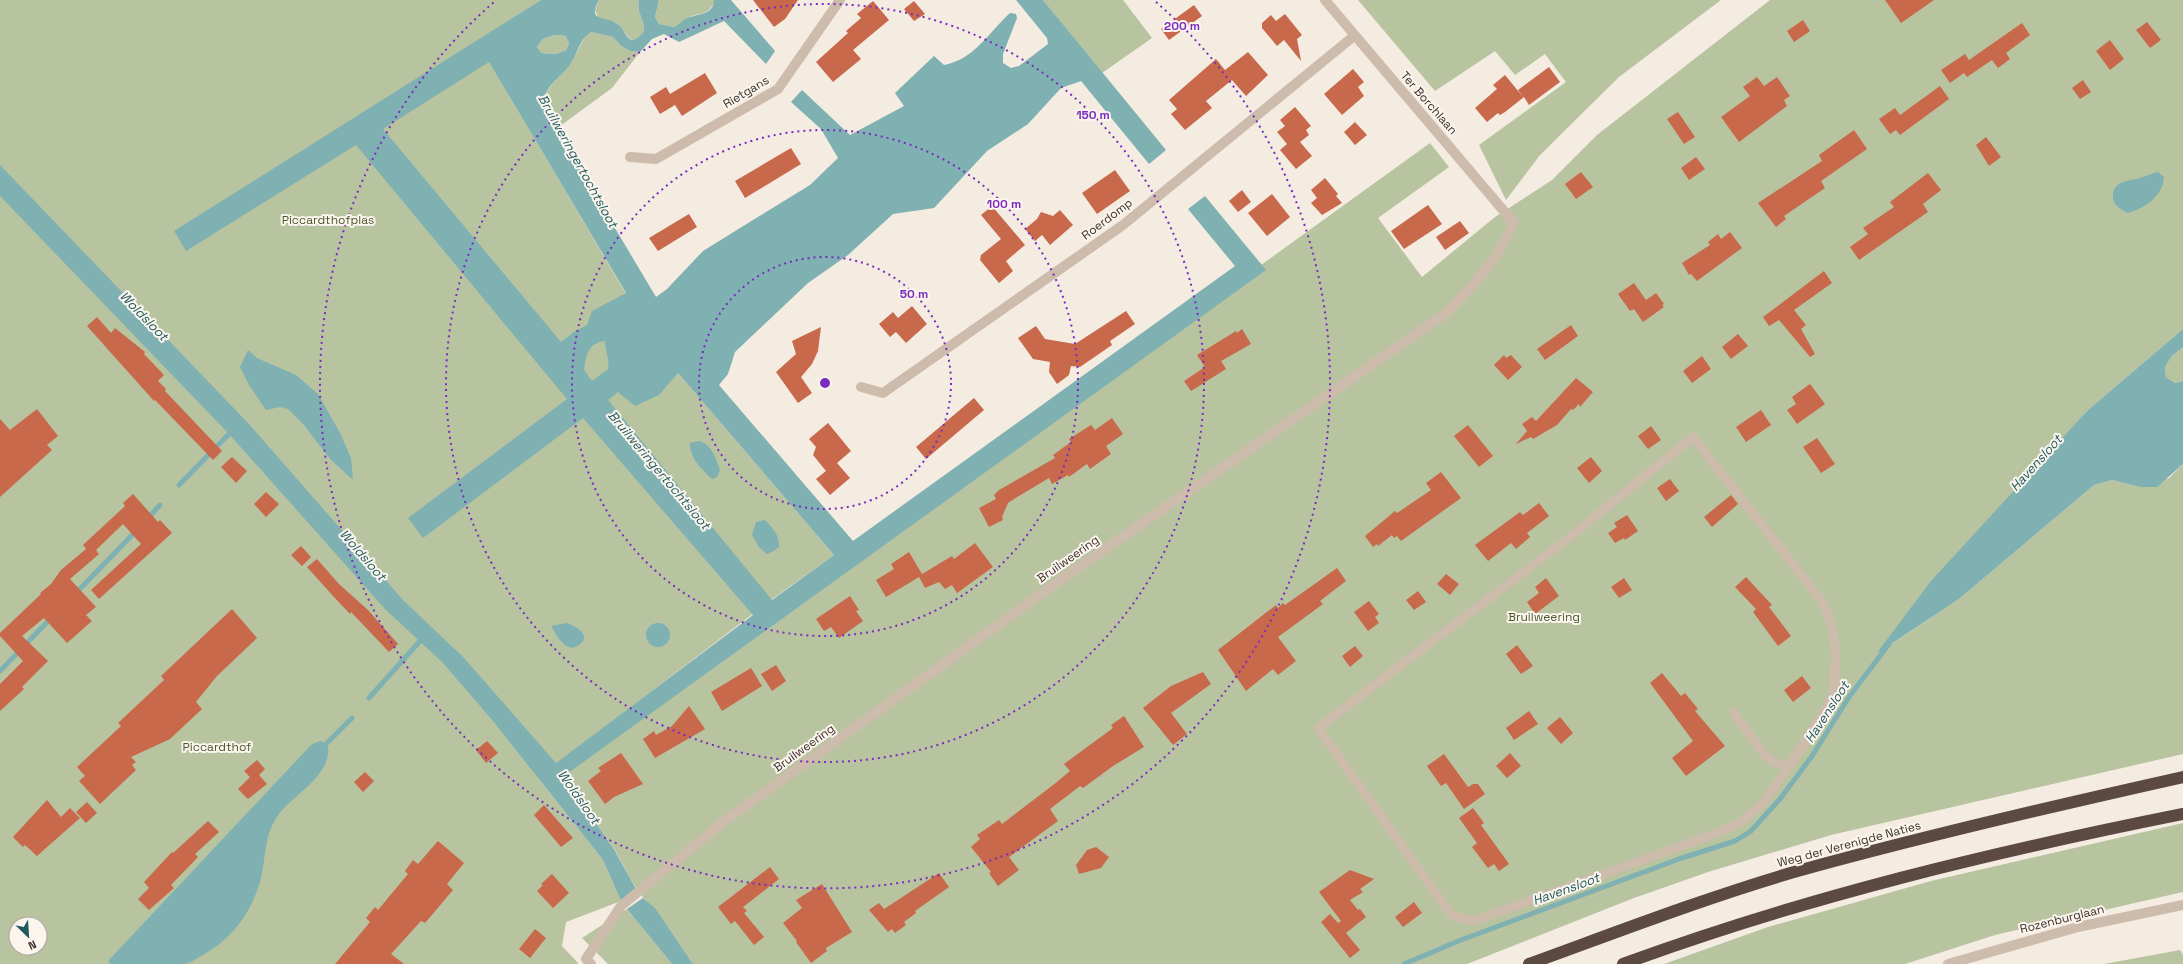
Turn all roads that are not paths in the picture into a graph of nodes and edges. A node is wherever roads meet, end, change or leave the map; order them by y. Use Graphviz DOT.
graph roads {
  1 [pos="840,0"];
  2 [pos="1325,0"];
  3 [pos="1354,36"];
  4 [pos="630,157"];
  5 [pos="1514,223"];
  6 [pos="861,387"];
  7 [pos="1835,668"];
  8 [pos="1734,713"];
  9 [pos="1789,766"];
  10 [pos="2183,777"];
  11 [pos="2183,814"];
  12 [pos="2183,905"];
  13 [pos="591,964"];
  14 [pos="1530,964"];
  15 [pos="1623,964"];
  16 [pos="1948,964"];
  1 -- 4 [label="street, Rietgans"];
  2 -- 3 [label="street, Ter Borchlaan"];
  3 -- 5 [label="street, Ter Borchlaan"];
  3 -- 6 [label="street, Roerdomp"];
  5 -- 13 [label="street, Bruilweering"];
  7 -- 9 [label="street"];
  7 -- 9 [label="lane"];
  8 -- 9 [label="lane"];
  10 -- 14 [label="highway, Weg der Verenigde Naties"];
  11 -- 15 [label="highway"];
  12 -- 16 [label="street, Rozenburglaan"];
}
